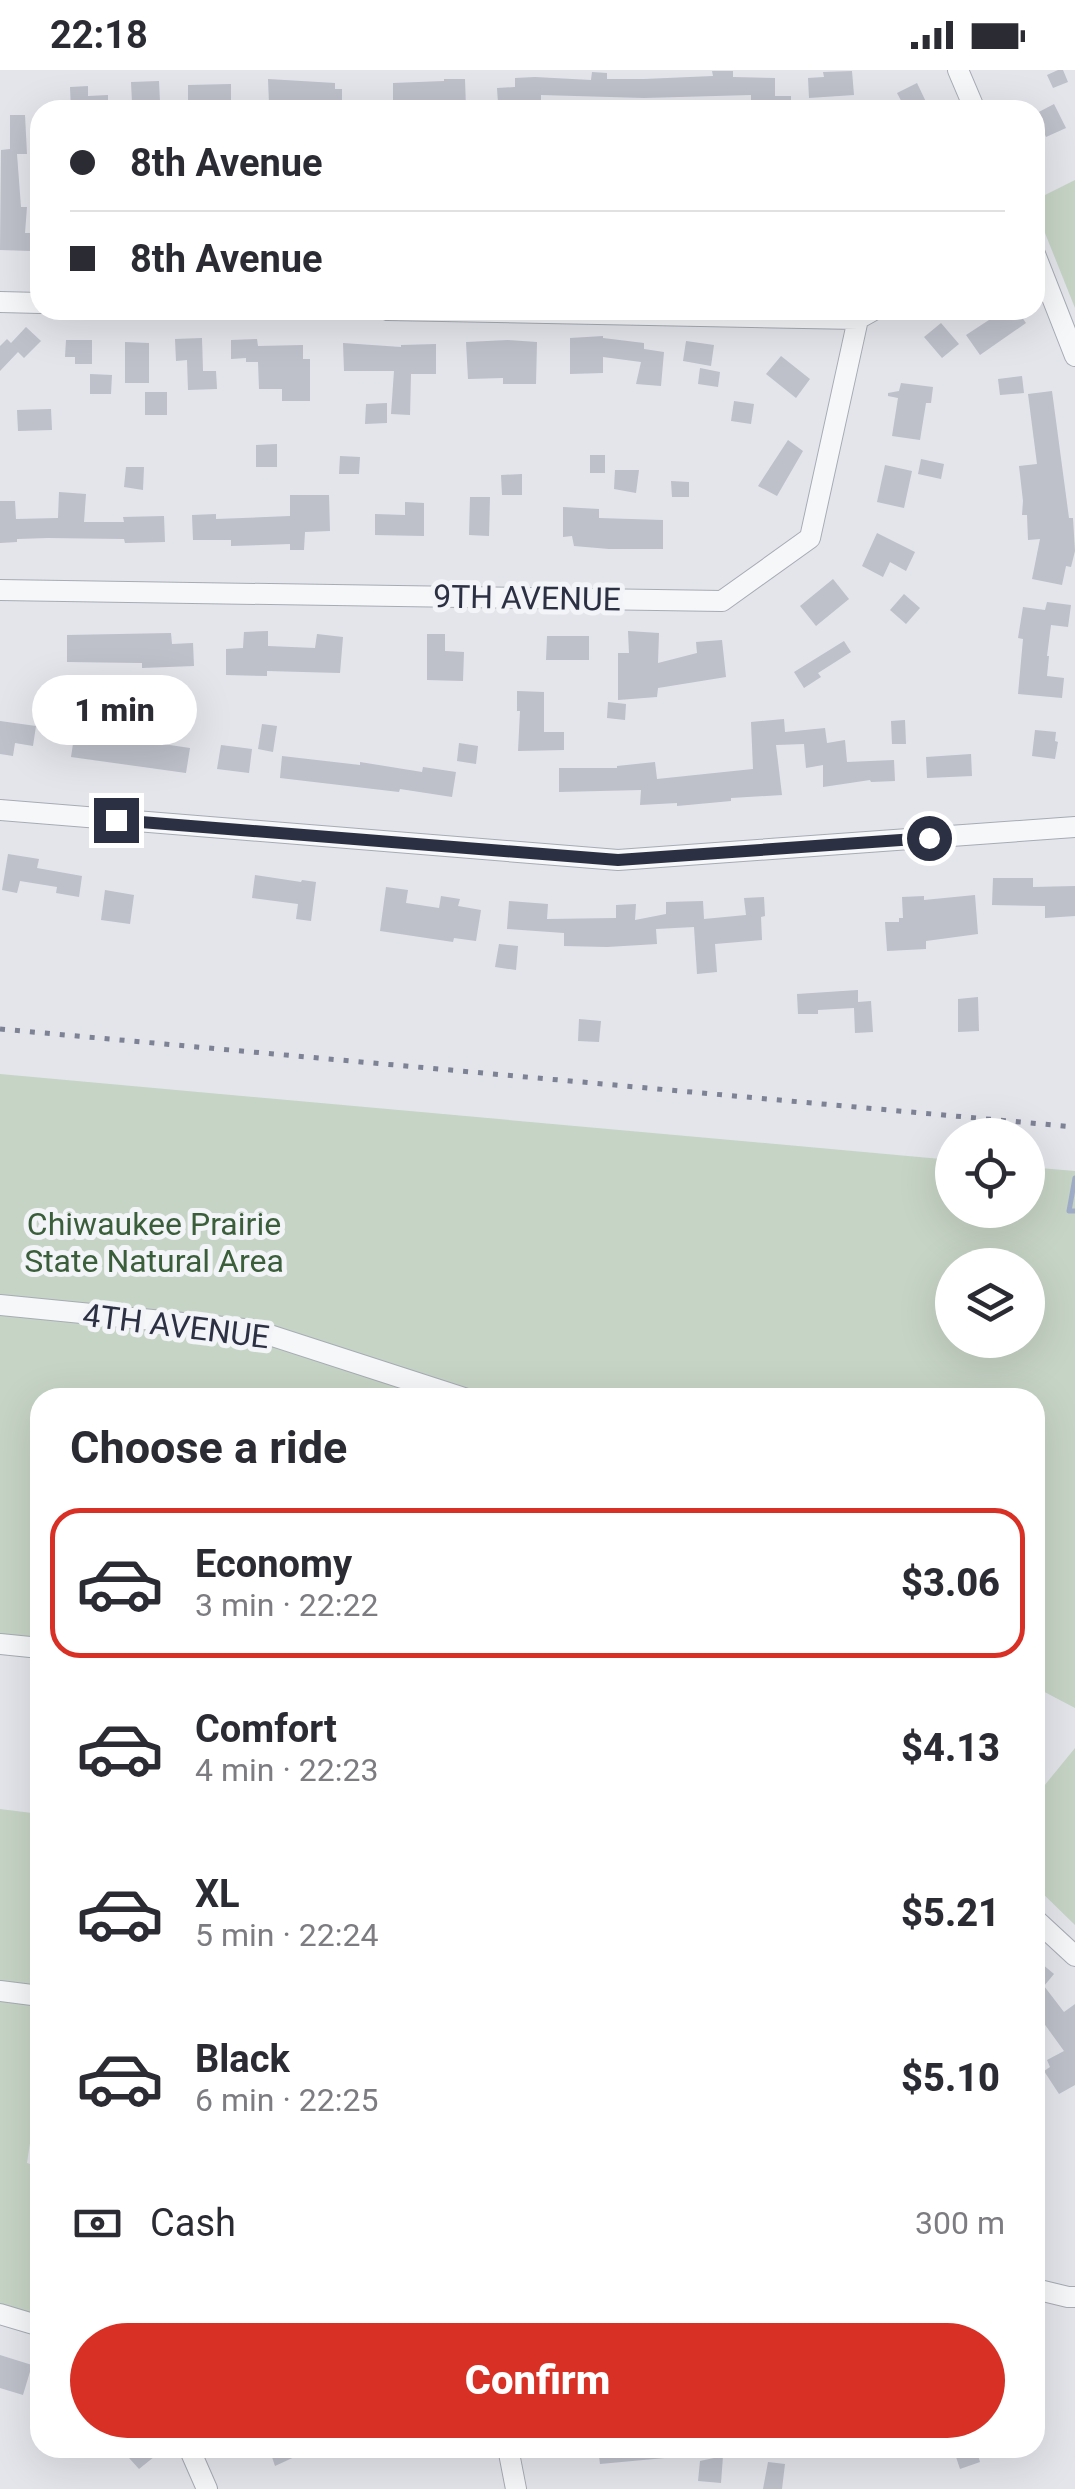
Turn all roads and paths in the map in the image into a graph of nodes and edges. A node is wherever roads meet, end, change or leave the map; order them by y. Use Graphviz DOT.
graph roads {
  1 [pos="958,70"];
  2 [pos="971,100"];
  3 [pos="1045,280"];
  4 [pos="0,302"];
  5 [pos="30,303"];
  6 [pos="865,320"];
  7 [pos="1075,356"];
  8 [pos="0,590"];
  9 [pos="0,810"];
  10 [pos="1075,827"];
  11 [pos="0,1304"];
  12 [pos="433,1388"];
  13 [pos="0,1644"];
  14 [pos="30,1647"];
  15 [pos="1045,1928"];
  16 [pos="1075,1956"];
  17 [pos="0,1991"];
  18 [pos="30,1995"];
  19 [pos="1045,2291"];
  20 [pos="1075,2296"];
  21 [pos="0,2314"];
  22 [pos="30,2323"];
  23 [pos="193,2458"];
  24 [pos="510,2458"];
  25 [pos="207,2489"];
  26 [pos="516,2489"];
  1 -- 2 [label="street"];
  3 -- 7 [label="street"];
  4 -- 5 [label="street"];
  6 -- 8 [label="street, 9TH AVENUE"];
  9 -- 10 [label="street"];
  11 -- 12 [label="street, 4TH AVENUE"];
  13 -- 14 [label="street"];
  15 -- 16 [label="street"];
  17 -- 18 [label="street"];
  19 -- 20 [label="street"];
  21 -- 22 [label="street"];
  23 -- 25 [label="street"];
  24 -- 26 [label="street"];
}
